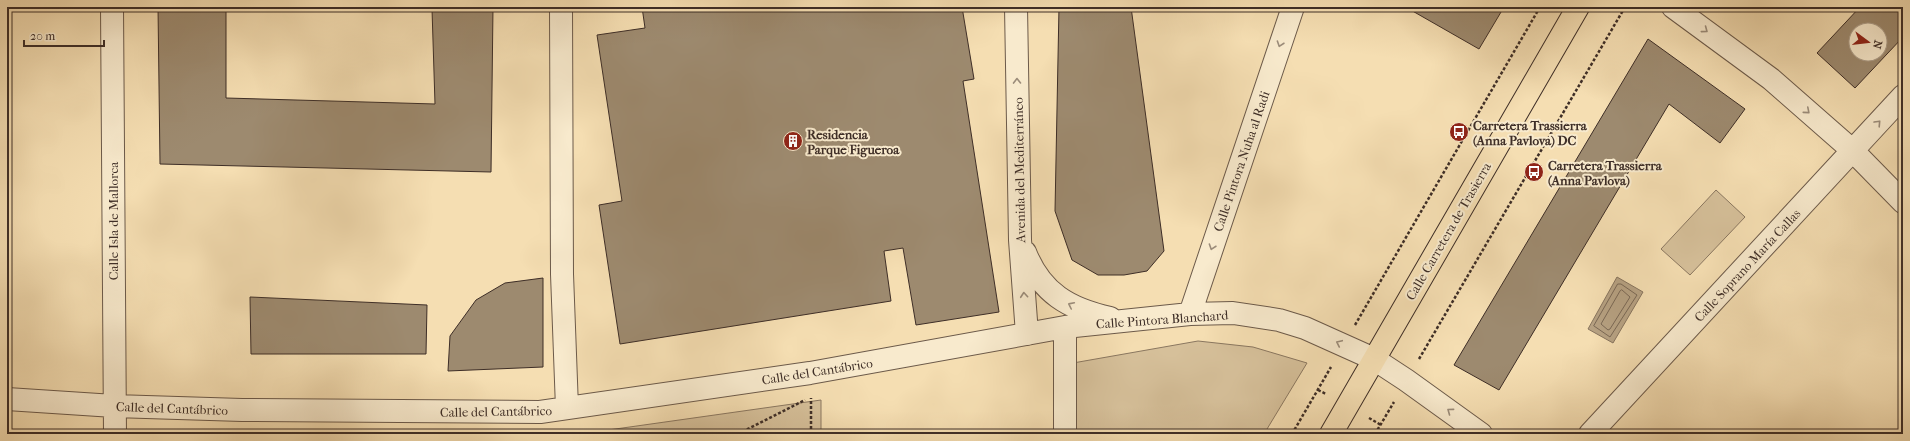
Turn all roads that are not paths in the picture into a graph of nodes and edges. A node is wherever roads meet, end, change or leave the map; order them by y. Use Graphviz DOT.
graph roads {
  1 [pos="112,7"];
  2 [pos="561,7"];
  3 [pos="1016,7"];
  4 [pos="1293,7"];
  5 [pos="1578,7"];
  6 [pos="1673,7"];
  7 [pos="1903,96"];
  8 [pos="1852,150"];
  9 [pos="1903,202"];
  10 [pos="1020,240"];
  11 [pos="1190,314"];
  12 [pos="1121,321"];
  13 [pos="1065,327"];
  14 [pos="1027,334"];
  15 [pos="1374,359"];
  16 [pos="7,399"];
  17 [pos="114,406"];
  18 [pos="567,408"];
  19 [pos="115,434"];
  20 [pos="1065,434"];
  21 [pos="1331,434"];
  22 [pos="1481,434"];
  23 [pos="1590,434"];
  1 -- 17 [label="street, Calle Isla de Mallorca"];
  2 -- 18 [label="street"];
  10 -- 3 [label="street, Avenida del Mediterráneo, one-way"];
  4 -- 11 [label="street, Calle Pintora Nuha al Radi, one-way"];
  5 -- 15 [label="main road, Calle Carretera de Trasierra"];
  6 -- 8 [label="street, one-way"];
  8 -- 7 [label="street, Calle Soprano María Callas, one-way"];
  8 -- 9 [label="street"];
  8 -- 23 [label="street, Calle Soprano María Callas"];
  12 -- 10 [label="street, one-way"];
  14 -- 10 [label="street, Avenida del Mediterráneo, one-way"];
  11 -- 12 [label="street, Calle Pintora Blanchard"];
  15 -- 11 [label="street, Calle Pintora Blanchard, one-way"];
  12 -- 13 [label="street, Calle Pintora Blanchard"];
  13 -- 14 [label="street, Calle Pintora Blanchard"];
  13 -- 20 [label="street"];
  14 -- 18 [label="street, Calle del Cantábrico"];
  15 -- 21 [label="main road, Calle Carretera de Trasierra"];
  22 -- 15 [label="street, Calle Pintora Blanchard, one-way"];
  16 -- 17 [label="street, Calle del Cantábrico"];
  17 -- 18 [label="street, Calle del Cantábrico"];
  17 -- 19 [label="street, Calle Isla de Mallorca"];
}
